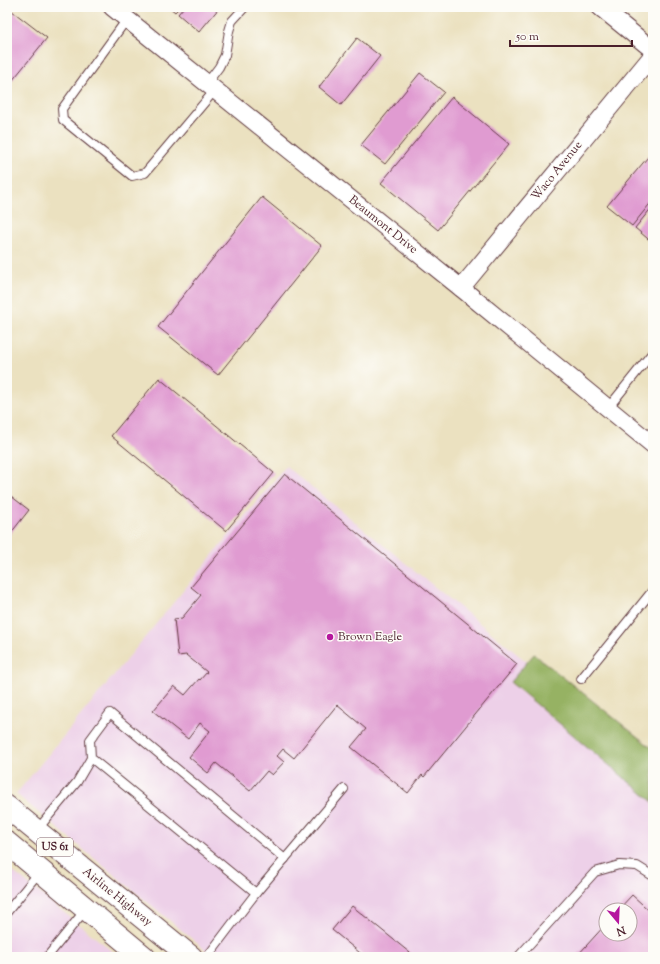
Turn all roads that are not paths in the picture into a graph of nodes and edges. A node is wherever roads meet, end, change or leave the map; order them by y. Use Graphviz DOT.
graph roads {
  1 [pos="112,7"];
  2 [pos="245,7"];
  3 [pos="600,7"];
  4 [pos="127,19"];
  5 [pos="653,50"];
  6 [pos="653,55"];
  7 [pos="211,87"];
  8 [pos="461,288"];
  9 [pos="653,352"];
  10 [pos="608,408"];
  11 [pos="649,439"];
  12 [pos="653,590"];
  13 [pos="581,679"];
  14 [pos="91,758"];
  15 [pos="344,789"];
  16 [pos="7,808"];
  17 [pos="36,831"];
  18 [pos="7,843"];
  19 [pos="285,859"];
  20 [pos="41,871"];
  21 [pos="653,876"];
  22 [pos="103,886"];
  23 [pos="256,893"];
  24 [pos="86,908"];
  25 [pos="7,912"];
  26 [pos="138,955"];
  27 [pos="47,957"];
  28 [pos="190,957"];
  29 [pos="207,957"];
  30 [pos="518,957"];
  1 -- 4 [label="street, Beaumont Drive"];
  2 -- 7 [label="lane"];
  3 -- 5 [label="street"];
  4 -- 7 [label="street, Beaumont Drive"];
  4 -- 7 [label="lane"];
  6 -- 8 [label="street, Waco Avenue"];
  7 -- 8 [label="street, Beaumont Drive"];
  8 -- 10 [label="street, Beaumont Drive"];
  9 -- 10 [label="lane"];
  10 -- 11 [label="street, Beaumont Drive"];
  12 -- 13 [label="lane"];
  14 -- 17 [label="lane"];
  14 -- 19 [label="lane"];
  14 -- 23 [label="lane"];
  15 -- 19 [label="lane"];
  16 -- 17 [label="highway, Airline Highway / US 61"];
  17 -- 22 [label="highway, Airline Highway / US 61"];
  18 -- 20 [label="highway, US 61"];
  19 -- 23 [label="lane"];
  20 -- 24 [label="highway, US 61"];
  20 -- 25 [label="lane"];
  21 -- 30 [label="lane"];
  22 -- 24 [label="highway"];
  22 -- 28 [label="highway, Airline Highway / US 61"];
  23 -- 29 [label="lane"];
  24 -- 26 [label="highway, US 61"];
  24 -- 27 [label="lane"];
}
